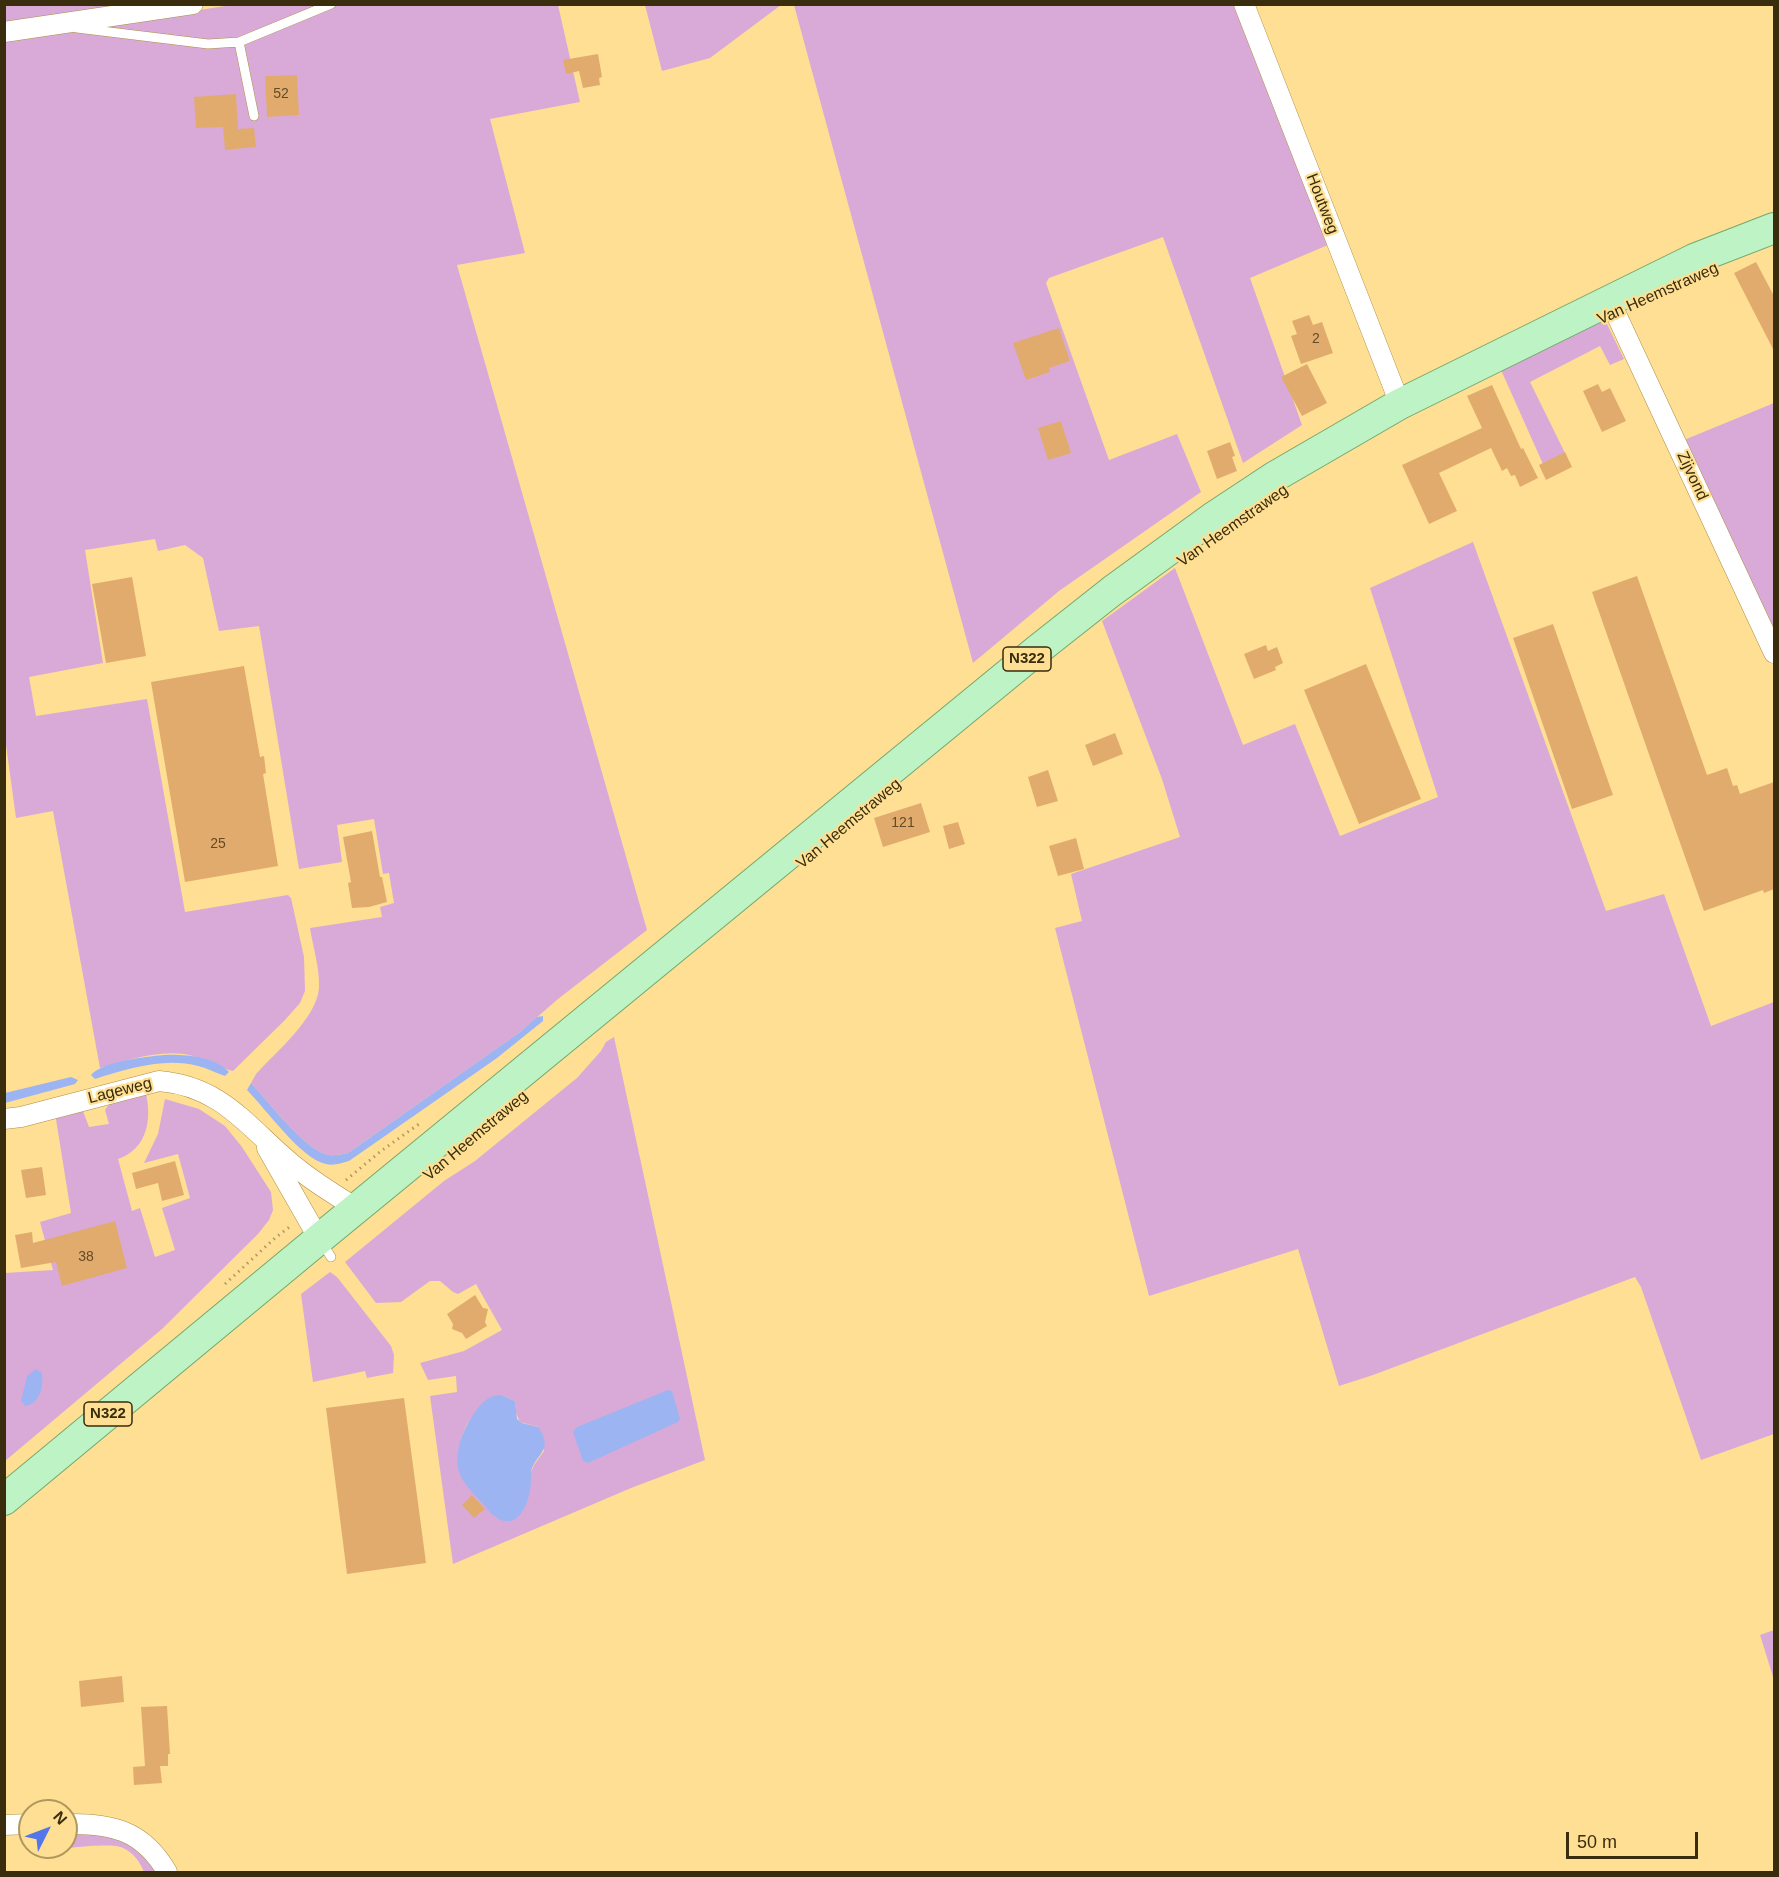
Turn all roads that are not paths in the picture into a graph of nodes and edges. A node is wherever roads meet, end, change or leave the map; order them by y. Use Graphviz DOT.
graph roads {
  1 [pos="193,4"];
  2 [pos="331,4"];
  3 [pos="1244,4"];
  4 [pos="51,25"];
  5 [pos="4,32"];
  6 [pos="239,42"];
  7 [pos="254,116"];
  8 [pos="1774,228"];
  9 [pos="1609,299"];
  10 [pos="1400,404"];
  11 [pos="1774,653"];
  12 [pos="4,1119"];
  13 [pos="258,1132"];
  14 [pos="356,1208"];
  15 [pos="325,1248"];
  16 [pos="4,1500"];
  17 [pos="78,1824"];
  18 [pos="167,1872"];
  1 -- 4 [label="street"];
  2 -- 6 [label="lane"];
  3 -- 10 [label="street, Houtweg"];
  4 -- 5 [label="street"];
  4 -- 6 [label="lane"];
  6 -- 7 [label="lane"];
  8 -- 9 [label="main road, Van Heemstraweg / N322"];
  9 -- 10 [label="main road, Van Heemstraweg / N322"];
  9 -- 11 [label="street, Zijvond"];
  10 -- 14 [label="main road, Van Heemstraweg / N322"];
  12 -- 13 [label="street, Lageweg"];
  13 -- 14 [label="street, Lageweg"];
  13 -- 15 [label="street, Lageweg"];
  14 -- 15 [label="main road, Van Heemstraweg / N322"];
  15 -- 16 [label="main road, Van Heemstraweg / N322"];
  17 -- 18 [label="street"];
}
